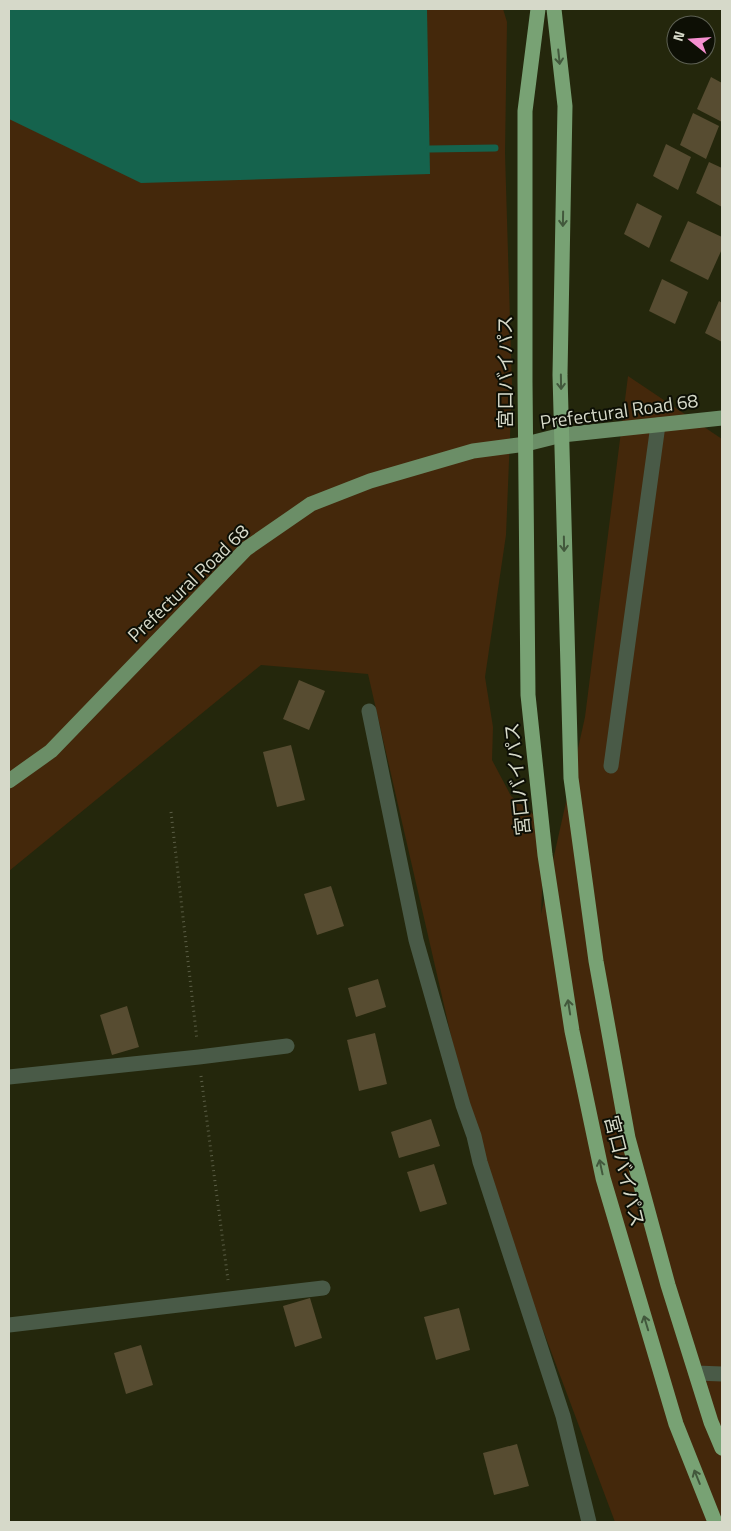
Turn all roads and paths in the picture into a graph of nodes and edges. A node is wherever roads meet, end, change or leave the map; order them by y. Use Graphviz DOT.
graph roads {
  1 [pos="538,9"];
  2 [pos="554,9"];
  3 [pos="722,418"];
  4 [pos="658,425"];
  5 [pos="562,436"];
  6 [pos="526,444"];
  7 [pos="369,711"];
  8 [pos="611,766"];
  9 [pos="9,781"];
  10 [pos="171,812"];
  11 [pos="287,1046"];
  12 [pos="199,1057"];
  13 [pos="9,1077"];
  14 [pos="323,1288"];
  15 [pos="231,1299"];
  16 [pos="9,1325"];
  17 [pos="696,1373"];
  18 [pos="722,1374"];
  19 [pos="722,1448"];
  20 [pos="589,1522"];
  21 [pos="715,1522"];
  1 -- 6 [label="highway, 宮口バイパス"];
  2 -- 5 [label="highway, 宮口バイパス, one-way"];
  3 -- 4 [label="main road, Prefectural Road 68"];
  4 -- 5 [label="main road, Prefectural Road 68"];
  4 -- 8 [label="street"];
  5 -- 6 [label="main road, Prefectural Road 68"];
  5 -- 17 [label="highway, 宮口バイパス, one-way"];
  6 -- 9 [label="main road, Prefectural Road 68"];
  21 -- 6 [label="highway, 宮口バイパス, one-way"];
  7 -- 20 [label="street"];
  10 -- 12 [label="path"];
  11 -- 12 [label="street"];
  12 -- 13 [label="street"];
  12 -- 15 [label="path"];
  14 -- 15 [label="street"];
  15 -- 16 [label="street"];
  17 -- 18 [label="street"];
  17 -- 19 [label="highway, 宮口バイパス"];
}
